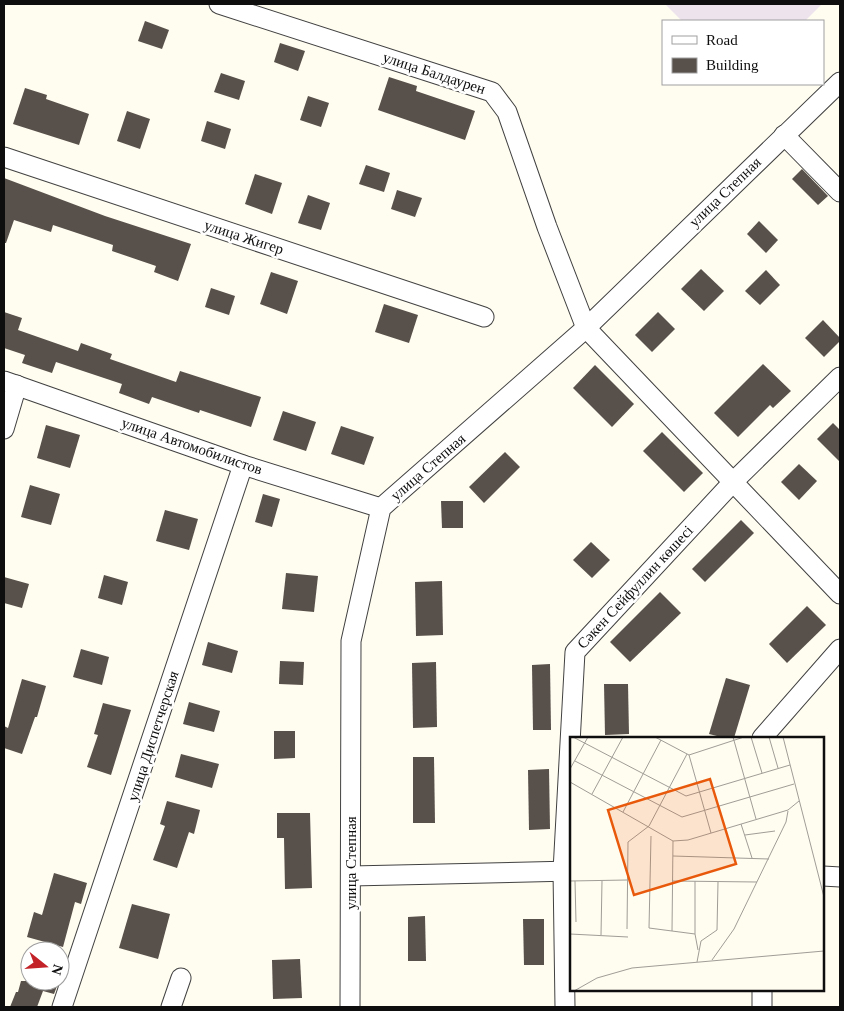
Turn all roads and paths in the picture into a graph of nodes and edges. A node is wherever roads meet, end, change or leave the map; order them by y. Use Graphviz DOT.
graph roads {
  1 [pos="219,4"];
  2 [pos="840,82"];
  3 [pos="784,135"];
  4 [pos="4,157"];
  5 [pos="840,192"];
  6 [pos="484,317"];
  7 [pos="586,328"];
  8 [pos="840,377"];
  9 [pos="11,383"];
  10 [pos="4,429"];
  11 [pos="243,466"];
  12 [pos="733,482"];
  13 [pos="381,508"];
  14 [pos="840,594"];
  15 [pos="840,649"];
  16 [pos="572,737"];
  17 [pos="763,737"];
  18 [pos="570,789"];
  19 [pos="567,871"];
  20 [pos="351,876"];
  21 [pos="824,876"];
  22 [pos="840,877"];
  23 [pos="181,978"];
  24 [pos="762,991"];
  25 [pos="62,1007"];
  26 [pos="171,1007"];
  27 [pos="350,1007"];
  28 [pos="564,1007"];
  29 [pos="762,1007"];
  1 -- 7 [label="street, улица Балдаурен"];
  2 -- 3 [label="street, улица Степная"];
  3 -- 5 [label="street"];
  3 -- 7 [label="street, улица Степная"];
  4 -- 6 [label="street, улица Жигер"];
  7 -- 12 [label="street"];
  7 -- 13 [label="street, улица Степная"];
  8 -- 12 [label="street, Сәкен Сейфуллин көшесі"];
  9 -- 10 [label="street"];
  9 -- 11 [label="street, улица Автомобилистов"];
  11 -- 13 [label="street, улица Автомобилистов"];
  11 -- 25 [label="street, улица Диспетчерская"];
  12 -- 14 [label="street"];
  12 -- 16 [label="street, Сәкен Сейфуллин көшесі"];
  13 -- 20 [label="street, улица Степная"];
  15 -- 17 [label="street"];
  18 -- 19 [label="street, Сәкен Сейфуллин көшесі"];
  19 -- 20 [label="street"];
  19 -- 28 [label="street, Сәкен Сейфуллин көшесі"];
  20 -- 27 [label="street, улица Степная"];
  21 -- 22 [label="street"];
  23 -- 26 [label="street"];
  24 -- 29 [label="street"];
}
